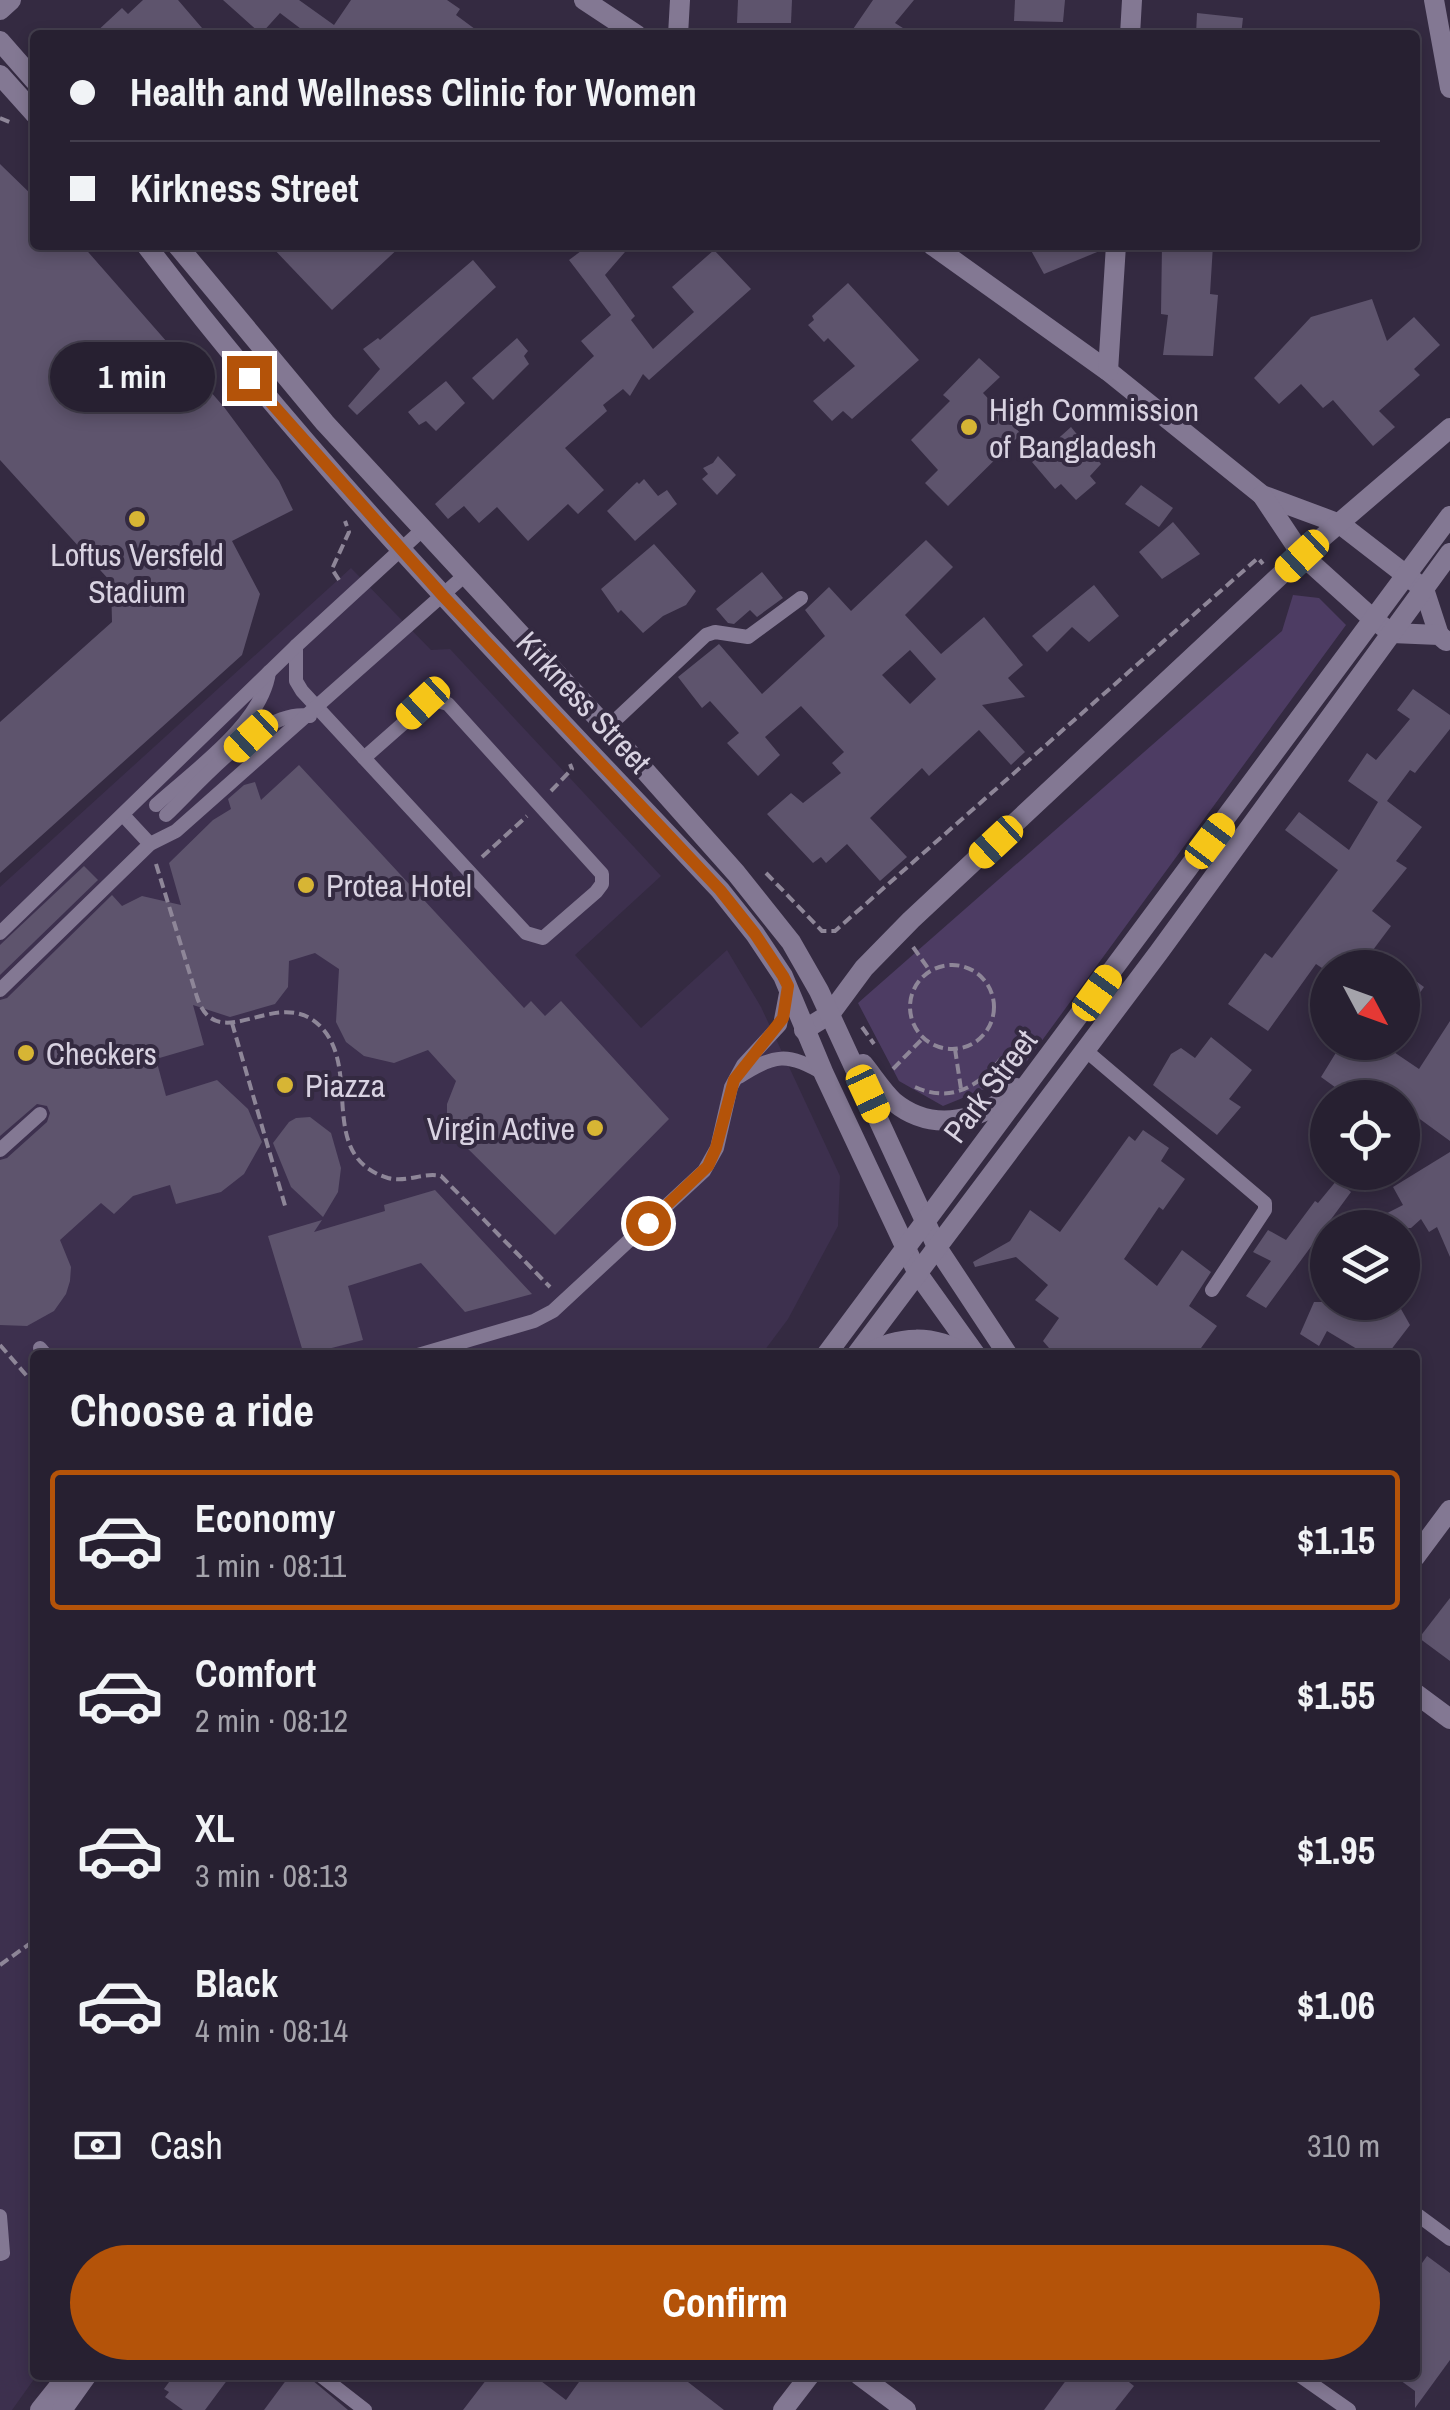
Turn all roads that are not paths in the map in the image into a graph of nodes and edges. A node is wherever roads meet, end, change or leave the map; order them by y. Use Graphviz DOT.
graph roads {
  1 [pos="11,0"];
  2 [pos="584,0"];
  3 [pos="680,0"];
  4 [pos="1132,0"];
  5 [pos="1434,0"];
  6 [pos="0,10"];
  7 [pos="629,30"];
  8 [pos="678,30"];
  9 [pos="1130,30"];
  10 [pos="0,41"];
  11 [pos="0,75"];
  12 [pos="30,75"];
  13 [pos="1450,88"];
  14 [pos="30,108"];
  15 [pos="181,250"];
  16 [pos="939,250"];
  17 [pos="1116,250"];
  18 [pos="154,251"];
  19 [pos="220,295"];
  20 [pos="1108,371"];
  21 [pos="1450,428"];
  22 [pos="1262,495"];
  23 [pos="1450,516"];
  24 [pos="1340,524"];
  25 [pos="422,531"];
  26 [pos="401,549"];
  27 [pos="1450,553"];
  28 [pos="1302,556"];
  29 [pos="1406,575"];
  30 [pos="464,576"];
  31 [pos="1424,588"];
  32 [pos="443,596"];
  33 [pos="800,598"];
  34 [pos="1374,620"];
  35 [pos="1392,634"];
  36 [pos="1444,640"];
  37 [pos="296,646"];
  38 [pos="269,672"];
  39 [pos="314,712"];
  40 [pos="607,728"];
  41 [pos="364,758"];
  42 [pos="123,815"];
  43 [pos="150,844"];
  44 [pos="0,932"];
  45 [pos="788,986"];
  46 [pos="0,990"];
  47 [pos="830,1014"];
  48 [pos="804,1030"];
  49 [pos="842,1040"];
  50 [pos="1084,1048"];
  51 [pos="1055,1050"];
  52 [pos="824,1074"];
  53 [pos="734,1080"];
  54 [pos="40,1114"];
  55 [pos="0,1150"];
  56 [pos="925,1222"];
  57 [pos="905,1246"];
  58 [pos="938,1249"];
  59 [pos="918,1274"];
  60 [pos="1212,1290"];
  61 [pos="435,1350"];
  62 [pos="830,1350"];
  63 [pos="860,1350"];
  64 [pos="874,1350"];
  65 [pos="956,1350"];
  66 [pos="972,1350"];
  67 [pos="1005,1350"];
  68 [pos="1450,1510"];
  69 [pos="1420,1550"];
  70 [pos="1420,1697"];
  71 [pos="1450,1719"];
  72 [pos="0,2216"];
  73 [pos="1420,2217"];
  74 [pos="1450,2239"];
  75 [pos="0,2254"];
  76 [pos="64,2380"];
  77 [pos="83,2380"];
  78 [pos="326,2380"];
  79 [pos="806,2380"];
  80 [pos="866,2380"];
  81 [pos="1306,2380"];
  82 [pos="40,2410"];
  83 [pos="62,2410"];
  84 [pos="365,2410"];
  85 [pos="784,2410"];
  86 [pos="906,2410"];
  87 [pos="1350,2410"];
  1 -- 6 [label="street"];
  2 -- 7 [label="street"];
  3 -- 8 [label="street"];
  4 -- 9 [label="street"];
  5 -- 13 [label="street"];
  10 -- 12 [label="street"];
  11 -- 14 [label="street"];
  15 -- 19 [label="street, Kirkness Street"];
  16 -- 20 [label="street"];
  17 -- 20 [label="street"];
  18 -- 19 [label="street"];
  18 -- 26 [label="street, Kirkness Street"];
  19 -- 25 [label="street, Kirkness Street"];
  20 -- 22 [label="street"];
  21 -- 24 [label="street"];
  22 -- 24 [label="street"];
  22 -- 28 [label="street"];
  23 -- 29 [label="street, Park Street"];
  24 -- 28 [label="street"];
  24 -- 29 [label="street"];
  25 -- 26 [label="lane"];
  25 -- 30 [label="street, Kirkness Street"];
  26 -- 32 [label="street, Kirkness Street"];
  26 -- 37 [label="lane"];
  27 -- 31 [label="street, Park Street"];
  28 -- 34 [label="street"];
  28 -- 47 [label="street"];
  29 -- 31 [label="street"];
  29 -- 34 [label="street, Park Street"];
  30 -- 32 [label="lane"];
  30 -- 40 [label="street, Kirkness Street"];
  31 -- 35 [label="street, Park Street"];
  31 -- 36 [label="street"];
  32 -- 39 [label="lane"];
  32 -- 45 [label="street, Kirkness Street"];
  33 -- 40 [label="lane"];
  34 -- 35 [label="street"];
  34 -- 51 [label="street, Park Street"];
  35 -- 36 [label="street"];
  35 -- 50 [label="street, Park Street"];
  37 -- 38 [label="lane"];
  37 -- 39 [label="lane"];
  38 -- 39 [label="lane"];
  38 -- 42 [label="lane"];
  39 -- 41 [label="lane"];
  39 -- 43 [label="lane"];
  40 -- 47 [label="street, Kirkness Street"];
  41 -- 41 [label="lane"];
  42 -- 43 [label="lane"];
  42 -- 44 [label="lane"];
  43 -- 46 [label="lane"];
  45 -- 48 [label="street, Kirkness Street"];
  45 -- 53 [label="lane"];
  47 -- 48 [label="street"];
  47 -- 49 [label="street, Kirkness Street"];
  48 -- 52 [label="street, Kirkness Street"];
  49 -- 51 [label="street"];
  49 -- 56 [label="street, Kirkness Street"];
  50 -- 58 [label="street, Park Street"];
  50 -- 60 [label="lane"];
  51 -- 56 [label="street, Park Street"];
  52 -- 53 [label="lane"];
  52 -- 57 [label="street, Kirkness Street"];
  53 -- 61 [label="lane"];
  54 -- 55 [label="lane"];
  56 -- 57 [label="street, Park Street"];
  56 -- 58 [label="street, Kirkness Street"];
  57 -- 59 [label="street, Kirkness Street"];
  57 -- 62 [label="street, Park Street"];
  58 -- 59 [label="street, Park Street"];
  58 -- 67 [label="street, Kirkness Street"];
  59 -- 63 [label="street, Park Street"];
  59 -- 66 [label="street, Kirkness Street"];
  64 -- 65 [label="street"];
  68 -- 69 [label="street"];
  70 -- 71 [label="street"];
  72 -- 75 [label="lane"];
  73 -- 74 [label="lane"];
  76 -- 82 [label="street"];
  77 -- 83 [label="street"];
  78 -- 84 [label="lane"];
  79 -- 85 [label="street"];
  80 -- 86 [label="street"];
  81 -- 87 [label="lane"];
}
